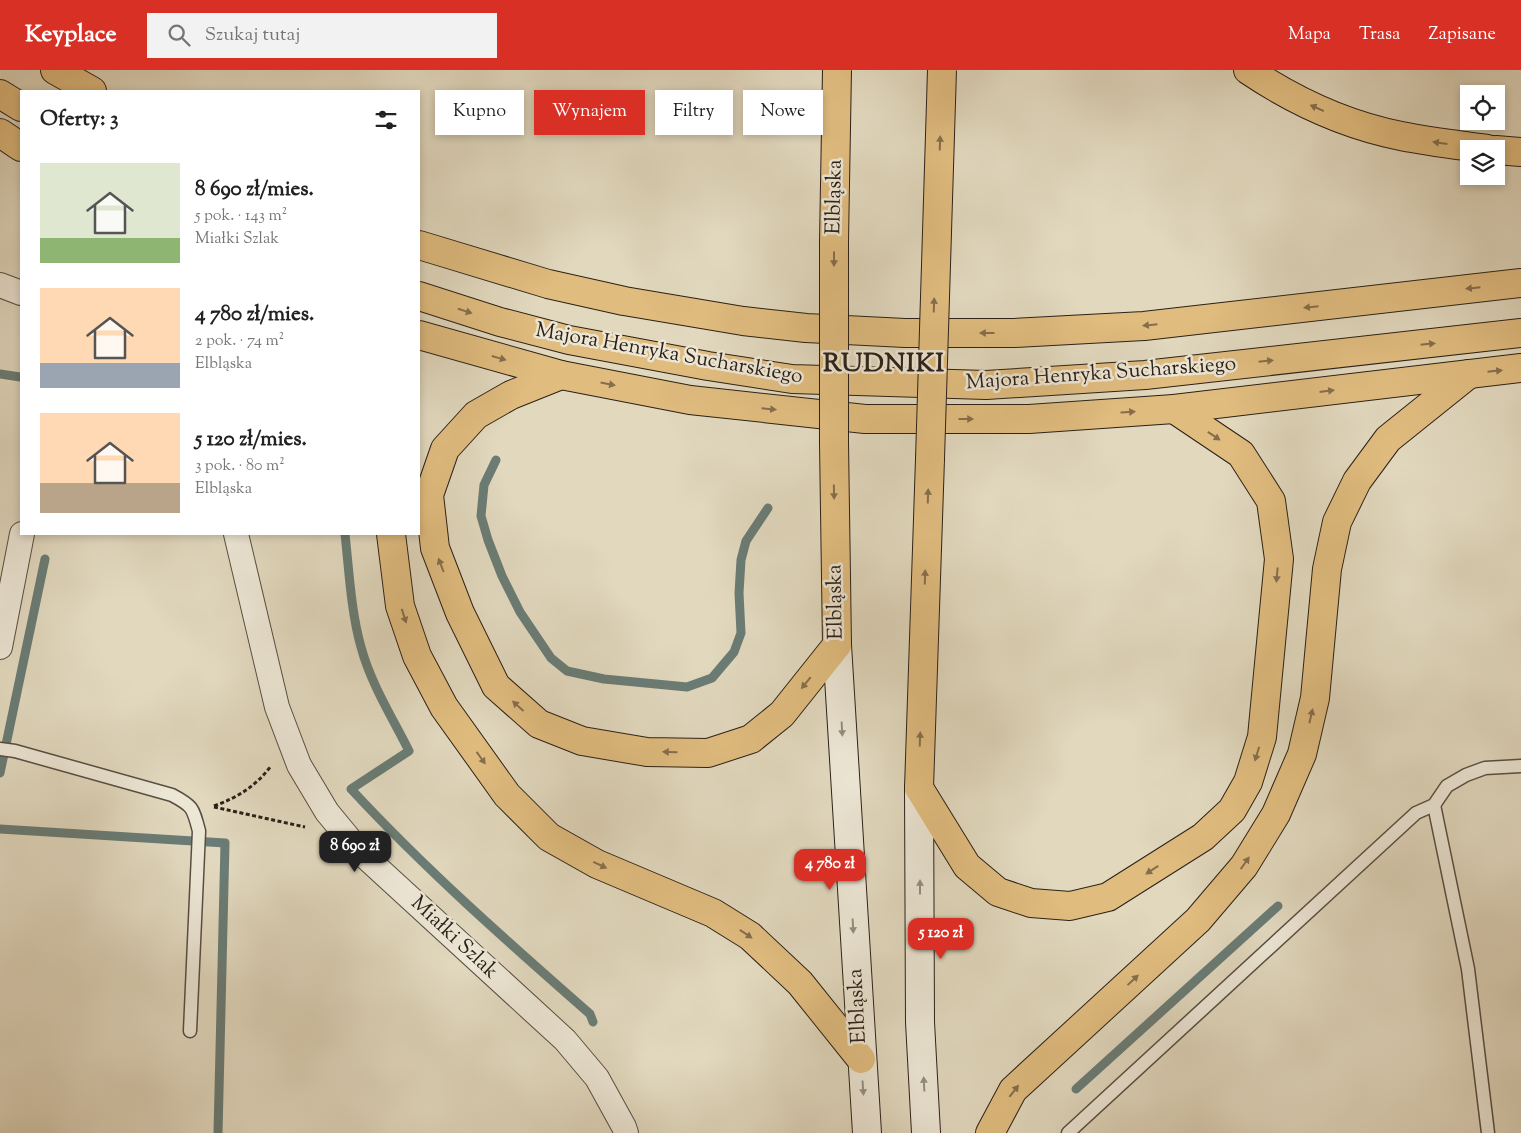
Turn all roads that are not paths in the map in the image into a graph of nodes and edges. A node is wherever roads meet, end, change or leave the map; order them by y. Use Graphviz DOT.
graph roads {
  1 [pos="55,70"];
  2 [pos="837,70"];
  3 [pos="942,70"];
  4 [pos="1248,70"];
  5 [pos="90,90"];
  6 [pos="0,94"];
  7 [pos="20,106"];
  8 [pos="0,133"];
  9 [pos="20,145"];
  10 [pos="1460,145"];
  11 [pos="1505,151"];
  12 [pos="1521,152"];
  13 [pos="420,245"];
  14 [pos="1521,283"];
  15 [pos="0,285"];
  16 [pos="20,293"];
  17 [pos="420,296"];
  18 [pos="1521,334"];
  19 [pos="420,335"];
  20 [pos="1521,368"];
  21 [pos="1469,374"];
  22 [pos="561,375"];
  23 [pos="1174,409"];
  24 [pos="22,535"];
  25 [pos="236,535"];
  26 [pos="391,535"];
  27 [pos="837,645"];
  28 [pos="0,647"];
  29 [pos="0,749"];
  30 [pos="1521,766"];
  31 [pos="919,788"];
  32 [pos="1434,805"];
  33 [pos="190,1031"];
  34 [pos="861,1058"];
  35 [pos="626,1133"];
  36 [pos="867,1133"];
  37 [pos="926,1133"];
  38 [pos="990,1133"];
  39 [pos="1068,1133"];
  40 [pos="1488,1133"];
  1 -- 5 [label="main road"];
  2 -- 27 [label="main road, Elbląska, one-way, bridge"];
  31 -- 3 [label="main road, one-way, bridge"];
  10 -- 4 [label="main road, one-way"];
  6 -- 7 [label="main road"];
  8 -- 9 [label="main road"];
  11 -- 12 [label="main road"];
  14 -- 13 [label="main road, Majora Henryka Sucharskiego, one-way"];
  15 -- 16 [label="street"];
  17 -- 18 [label="main road, Majora Henryka Sucharskiego, one-way"];
  19 -- 22 [label="main road, one-way"];
  21 -- 20 [label="main road, one-way"];
  23 -- 21 [label="main road, one-way"];
  38 -- 21 [label="main road, one-way"];
  22 -- 23 [label="main road, one-way"];
  27 -- 22 [label="main road, one-way"];
  23 -- 31 [label="main road, one-way"];
  24 -- 28 [label="street"];
  25 -- 35 [label="street, Miałki Szlak"];
  26 -- 34 [label="main road, one-way"];
  27 -- 34 [label="main road, Elbląska, one-way"];
  29 -- 33 [label="lane"];
  30 -- 32 [label="lane"];
  37 -- 31 [label="main road, one-way"];
  32 -- 39 [label="lane"];
  32 -- 40 [label="lane"];
  34 -- 36 [label="main road, Elbląska, one-way"];
}
